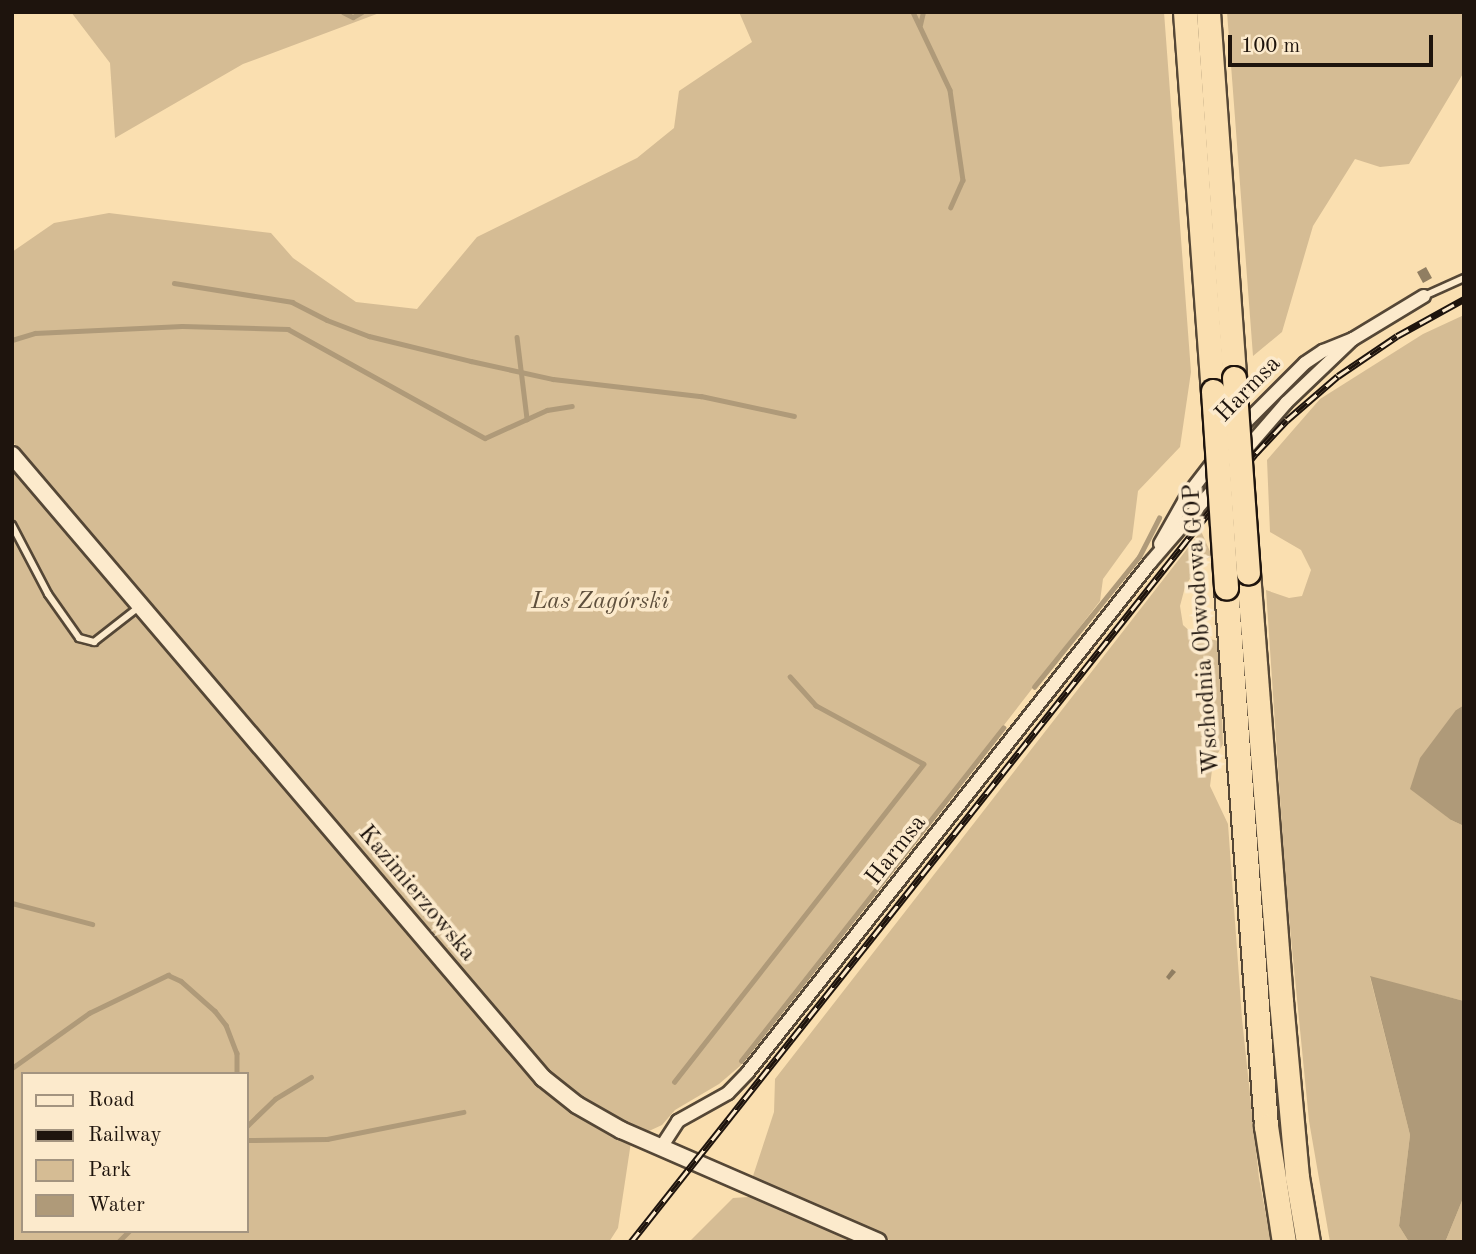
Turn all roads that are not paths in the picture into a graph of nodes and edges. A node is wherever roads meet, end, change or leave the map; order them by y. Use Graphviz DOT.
graph roads {
  1 [pos="1185,12"];
  2 [pos="1208,12"];
  3 [pos="1464,278"];
  4 [pos="1424,296"];
  5 [pos="12,455"];
  6 [pos="12,525"];
  7 [pos="141,606"];
  8 [pos="662,1146"];
  9 [pos="878,1242"];
  10 [pos="1284,1242"];
  11 [pos="1308,1242"];
  1 -- 10 [label="highway, Wschodnia Obwodowa GOP, bridge"];
  2 -- 11 [label="highway, Wschodnia Obwodowa GOP, bridge"];
  3 -- 4 [label="lane"];
  4 -- 8 [label="street, Harmsa"];
  5 -- 7 [label="street, Kazimierzowska"];
  6 -- 7 [label="lane"];
  7 -- 8 [label="street, Kazimierzowska"];
  8 -- 9 [label="street, Kazimierzowska"];
}
